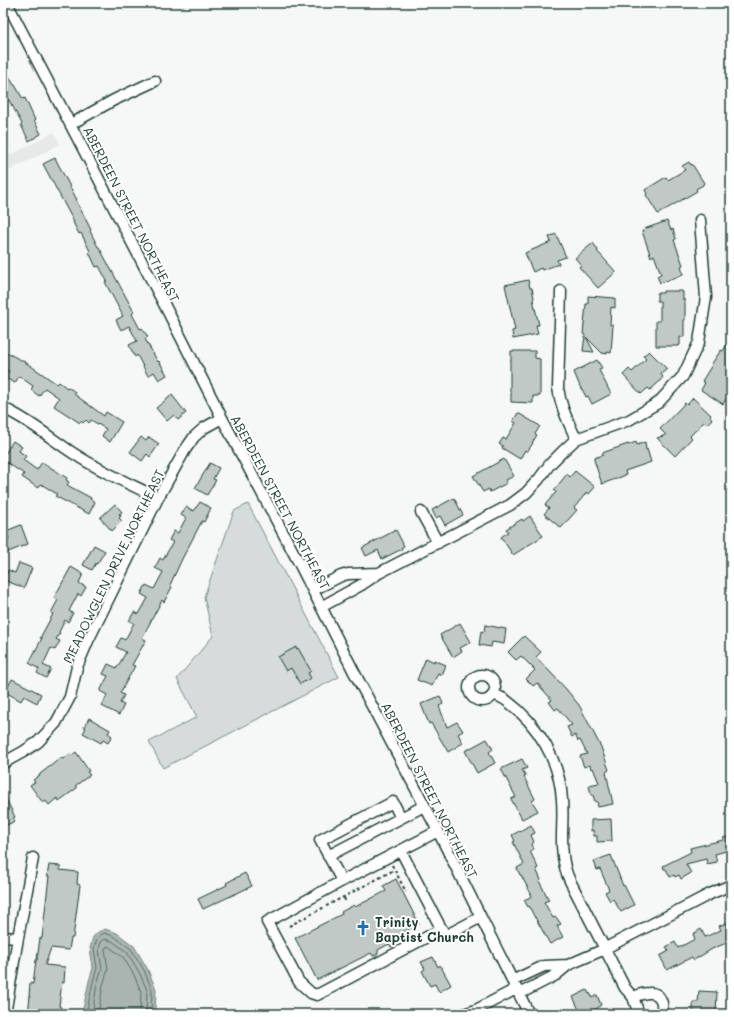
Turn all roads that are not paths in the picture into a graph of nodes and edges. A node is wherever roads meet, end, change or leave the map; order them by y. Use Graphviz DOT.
graph roads {
  1 [pos="7,3"];
  2 [pos="155,81"];
  3 [pos="71,124"];
  4 [pos="700,220"];
  5 [pos="560,291"];
  6 [pos="3,408"];
  7 [pos="222,418"];
  8 [pos="576,439"];
  9 [pos="158,498"];
  10 [pos="421,512"];
  11 [pos="438,543"];
  12 [pos="379,573"];
  13 [pos="313,590"];
  14 [pos="321,607"];
  15 [pos="494,694"];
  16 [pos="3,763"];
  17 [pos="424,806"];
  18 [pos="401,818"];
  19 [pos="438,831"];
  20 [pos="401,851"];
  21 [pos="328,856"];
  22 [pos="34,858"];
  23 [pos="342,881"];
  24 [pos="731,885"];
  25 [pos="481,917"];
  26 [pos="442,929"];
  27 [pos="3,937"];
  28 [pos="18,938"];
  29 [pos="604,948"];
  30 [pos="568,965"];
  31 [pos="516,988"];
  32 [pos="633,997"];
  33 [pos="6,1014"];
  34 [pos="464,1014"];
  35 [pos="529,1014"];
  36 [pos="640,1014"];
  37 [pos="660,1014"];
  1 -- 3 [label="street, ABERDEEN STREET NORTHEAST"];
  2 -- 3 [label="street"];
  3 -- 7 [label="street, ABERDEEN STREET NORTHEAST"];
  4 -- 8 [label="street"];
  5 -- 8 [label="street"];
  6 -- 9 [label="street"];
  7 -- 9 [label="street, MEADOWGLEN DRIVE NORTHEAST"];
  7 -- 13 [label="street, ABERDEEN STREET NORTHEAST"];
  8 -- 11 [label="street"];
  9 -- 16 [label="street, MEADOWGLEN DRIVE NORTHEAST"];
  10 -- 11 [label="street"];
  11 -- 12 [label="street"];
  12 -- 13 [label="street"];
  12 -- 14 [label="street"];
  13 -- 14 [label="street, ABERDEEN STREET NORTHEAST"];
  14 -- 17 [label="street, ABERDEEN STREET NORTHEAST"];
  15 -- 29 [label="street"];
  17 -- 18 [label="street"];
  17 -- 19 [label="street, ABERDEEN STREET NORTHEAST"];
  18 -- 21 [label="street"];
  18 -- 21 [label="street"];
  19 -- 20 [label="street"];
  19 -- 25 [label="street, ABERDEEN STREET NORTHEAST"];
  20 -- 23 [label="street"];
  20 -- 26 [label="street"];
  21 -- 23 [label="street"];
  22 -- 28 [label="street"];
  23 -- 26 [label="street"];
  24 -- 29 [label="street"];
  25 -- 26 [label="street"];
  25 -- 31 [label="street, ABERDEEN STREET NORTHEAST"];
  27 -- 28 [label="street"];
  28 -- 33 [label="street"];
  29 -- 30 [label="street"];
  29 -- 32 [label="street"];
  30 -- 31 [label="street"];
  30 -- 31 [label="street"];
  31 -- 34 [label="street"];
  31 -- 35 [label="street, ABERDEEN STREET NORTHEAST"];
  32 -- 36 [label="street"];
  32 -- 37 [label="street"];
}
